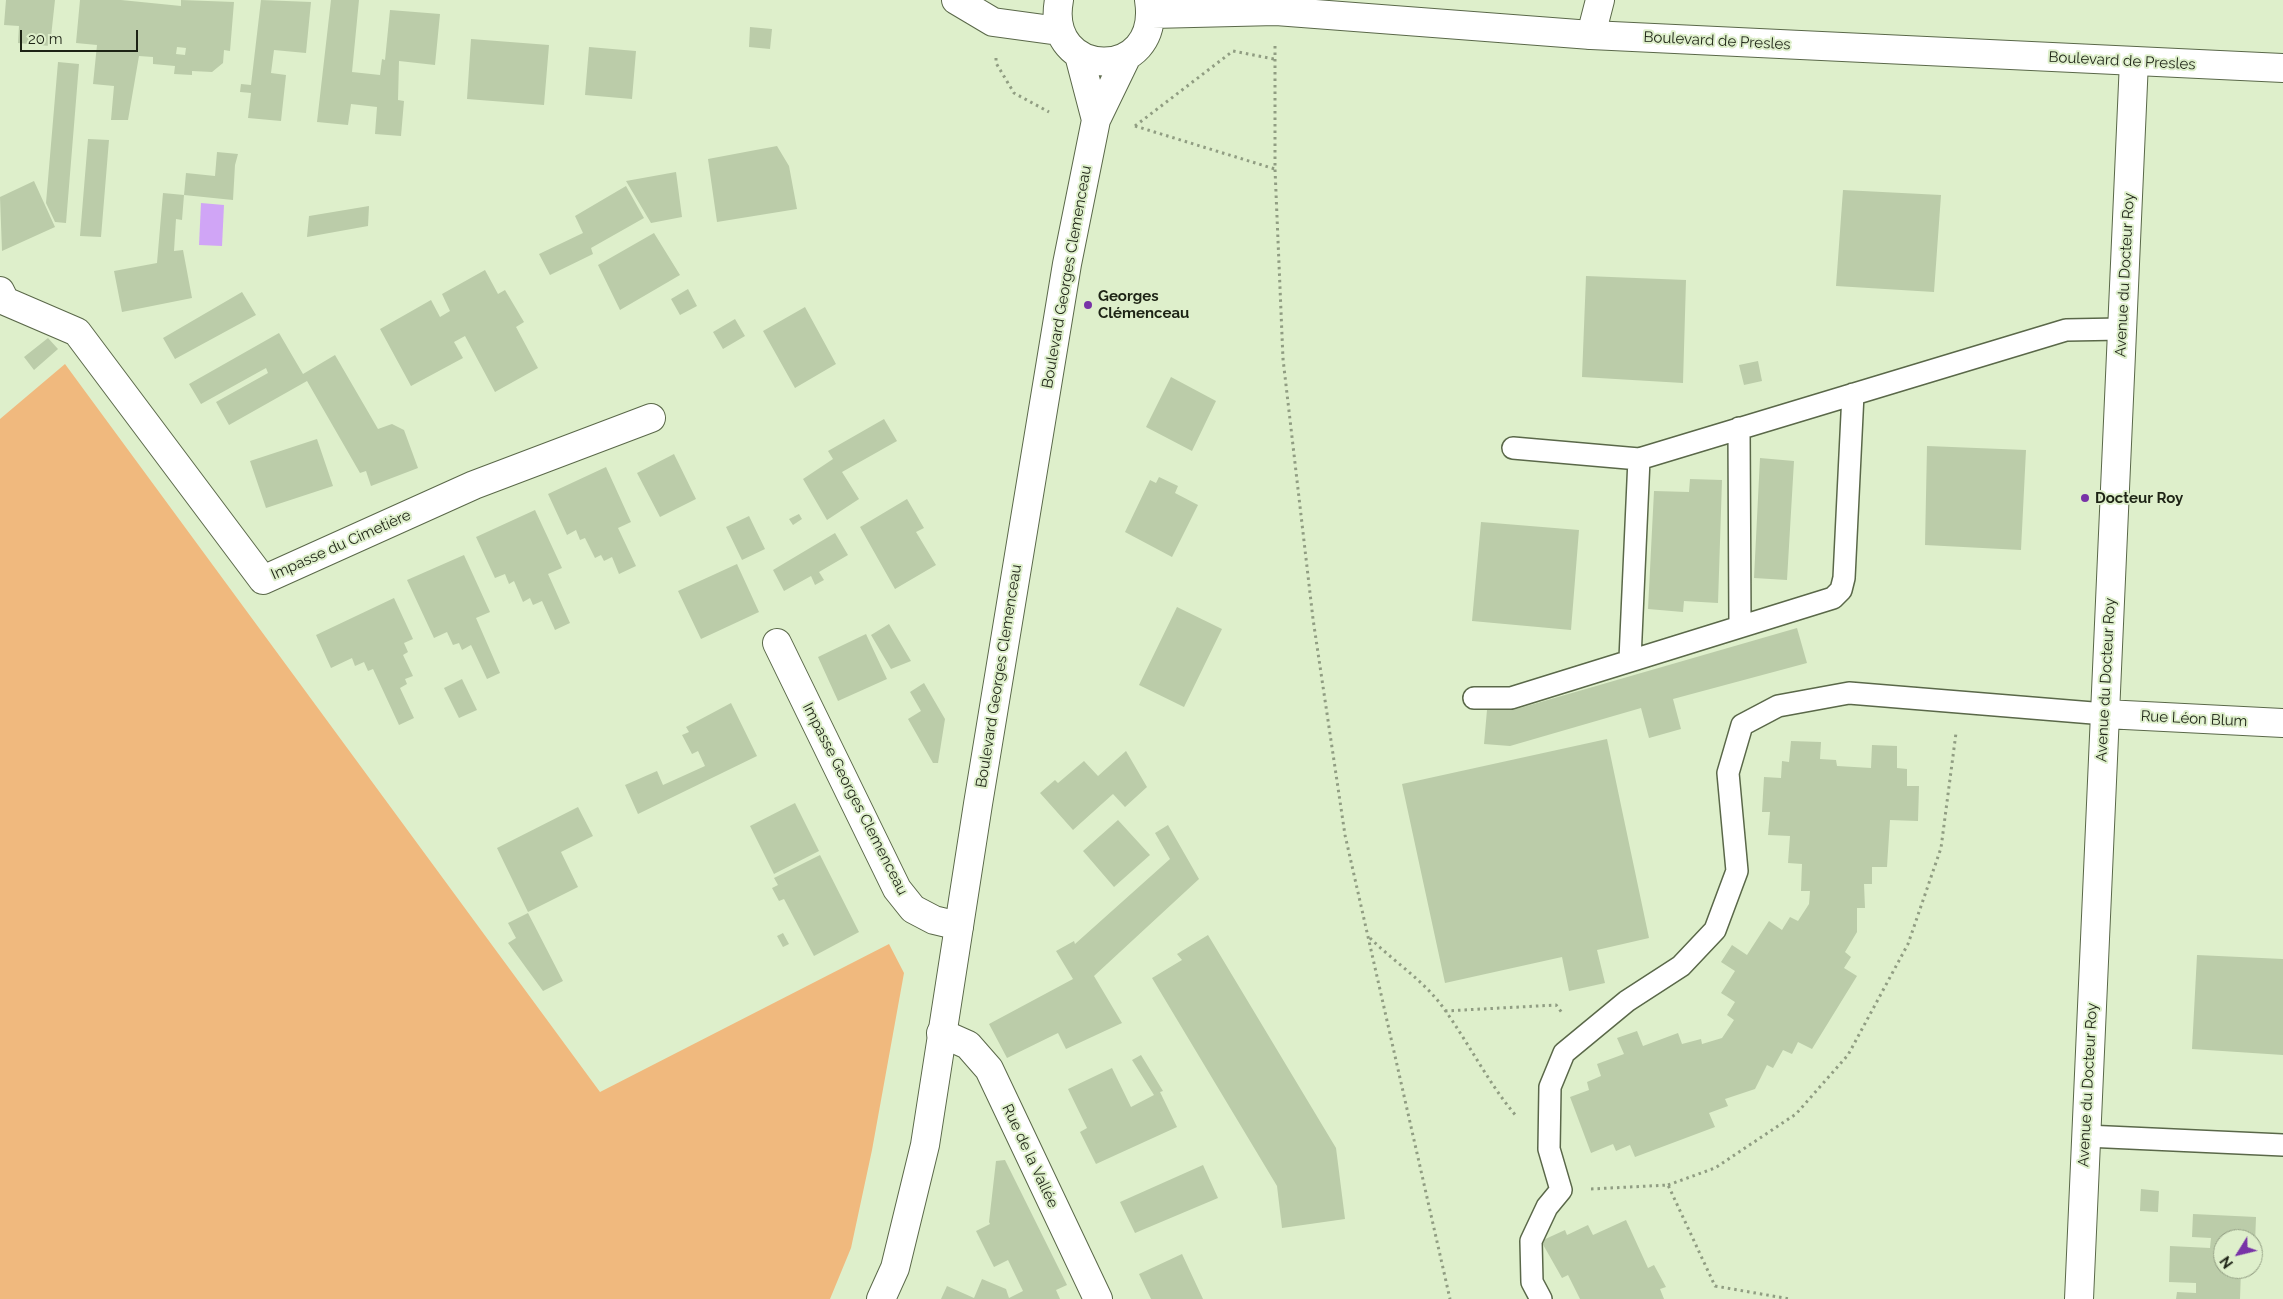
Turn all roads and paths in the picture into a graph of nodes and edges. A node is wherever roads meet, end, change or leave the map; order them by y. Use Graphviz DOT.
graph roads {
  1 [pos="956,0"];
  2 [pos="1059,0"];
  3 [pos="1600,0"];
  4 [pos="1150,7"];
  5 [pos="1276,11"];
  6 [pos="1059,30"];
  7 [pos="1591,35"];
  8 [pos="996,54"];
  9 [pos="1079,54"];
  10 [pos="1127,56"];
  11 [pos="1274,59"];
  12 [pos="2134,61"];
  13 [pos="2283,68"];
  14 [pos="1049,112"];
  15 [pos="1096,120"];
  16 [pos="1275,169"];
  17 [pos="0,291"];
  18 [pos="2122,329"];
  19 [pos="1853,394"];
  20 [pos="651,418"];
  21 [pos="1739,428"];
  22 [pos="1513,448"];
  23 [pos="1639,459"];
  24 [pos="1740,626"];
  25 [pos="777,643"];
  26 [pos="1630,659"];
  27 [pos="1474,698"];
  28 [pos="1960,702"];
  29 [pos="2105,714"];
  30 [pos="2283,723"];
  31 [pos="959,926"];
  32 [pos="1368,936"];
  33 [pos="1445,1011"];
  34 [pos="941,1033"];
  35 [pos="1581,1040"];
  36 [pos="2086,1136"];
  37 [pos="1549,1141"];
  38 [pos="2283,1145"];
  39 [pos="1668,1185"];
  40 [pos="1561,1190"];
  41 [pos="881,1299"];
  42 [pos="1098,1299"];
  43 [pos="1450,1299"];
  44 [pos="1541,1299"];
  45 [pos="1790,1299"];
  46 [pos="2079,1299"];
  1 -- 6 [label="street"];
  2 -- 6 [label="street"];
  3 -- 7 [label="street"];
  4 -- 5 [label="street, Boulevard de Presles"];
  4 -- 10 [label="street"];
  5 -- 7 [label="street, Boulevard de Presles"];
  5 -- 11 [label="path"];
  6 -- 9 [label="street"];
  7 -- 12 [label="street, Boulevard de Presles"];
  8 -- 14 [label="path"];
  9 -- 10 [label="street"];
  9 -- 15 [label="street"];
  10 -- 15 [label="street, Boulevard Georges Clemenceau"];
  11 -- 16 [label="path"];
  11 -- 16 [label="path"];
  12 -- 13 [label="street, Boulevard de Presles"];
  12 -- 18 [label="street, Avenue du Docteur Roy"];
  15 -- 31 [label="street, Boulevard Georges Clemenceau"];
  16 -- 32 [label="path"];
  17 -- 20 [label="street, Impasse du Cimetière"];
  18 -- 19 [label="lane"];
  18 -- 29 [label="street, Avenue du Docteur Roy"];
  19 -- 21 [label="lane"];
  19 -- 24 [label="lane"];
  21 -- 23 [label="lane"];
  21 -- 24 [label="lane"];
  22 -- 23 [label="lane"];
  23 -- 26 [label="lane"];
  24 -- 26 [label="lane"];
  25 -- 31 [label="street, Impasse Georges Clemenceau"];
  26 -- 27 [label="lane"];
  28 -- 29 [label="lane"];
  28 -- 35 [label="lane"];
  28 -- 39 [label="path"];
  29 -- 30 [label="street, Rue Léon Blum"];
  29 -- 36 [label="street, Avenue du Docteur Roy"];
  31 -- 34 [label="street, Boulevard Georges Clemenceau"];
  32 -- 33 [label="path"];
  32 -- 43 [label="path"];
  33 -- 35 [label="path"];
  33 -- 37 [label="path"];
  34 -- 41 [label="street, Boulevard Georges Clemenceau"];
  34 -- 42 [label="street, Rue de la Vallée"];
  35 -- 37 [label="lane"];
  36 -- 38 [label="lane"];
  36 -- 46 [label="street, Avenue du Docteur Roy"];
  37 -- 40 [label="lane"];
  39 -- 40 [label="path"];
  39 -- 45 [label="path"];
  40 -- 44 [label="lane"];
}
